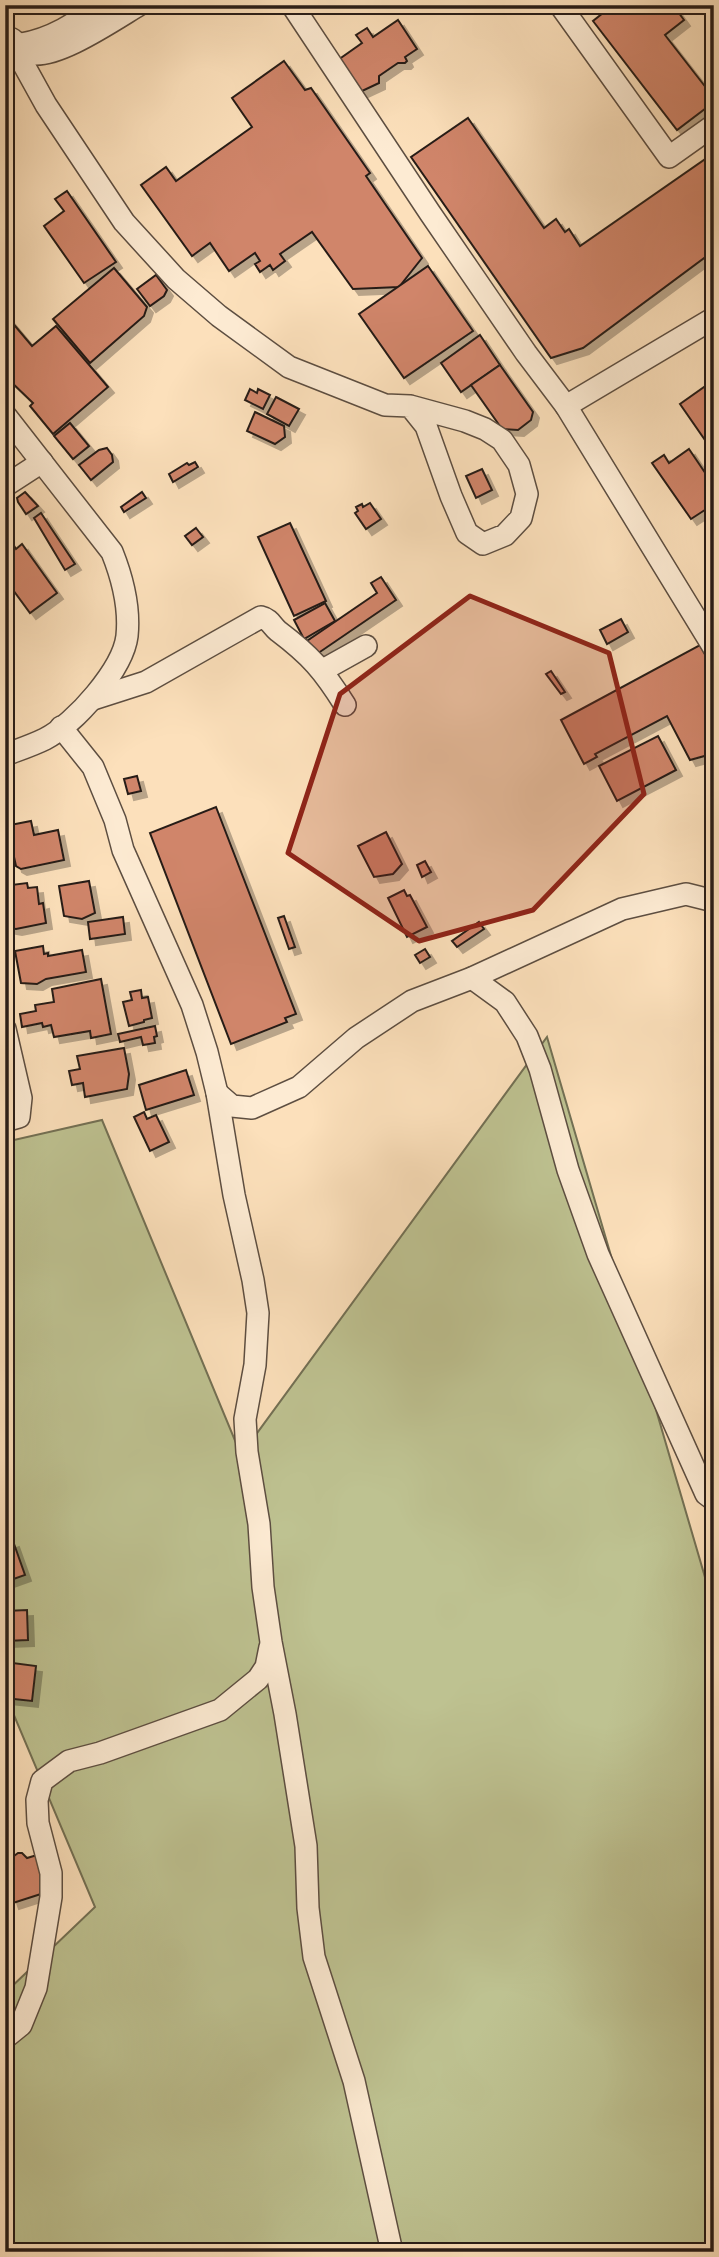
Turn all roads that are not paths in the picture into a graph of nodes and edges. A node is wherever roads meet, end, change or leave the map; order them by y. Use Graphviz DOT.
graph roads {
  1 [pos="101,5"];
  2 [pos="139,5"];
  3 [pos="292,5"];
  4 [pos="560,5"];
  5 [pos="11,39"];
  6 [pos="714,125"];
  7 [pos="714,318"];
  8 [pos="410,406"];
  9 [pos="566,406"];
  10 [pos="5,415"];
  11 [pos="43,462"];
  12 [pos="5,486"];
  13 [pos="366,646"];
  14 [pos="714,648"];
  15 [pos="323,670"];
  16 [pos="93,699"];
  17 [pos="345,705"];
  18 [pos="61,727"];
  19 [pos="5,755"];
  20 [pos="714,901"];
  21 [pos="472,978"];
  22 [pos="5,1029"];
  23 [pos="217,1093"];
  24 [pos="5,1121"];
  25 [pos="714,1500"];
  26 [pos="271,1642"];
  27 [pos="5,2038"];
  28 [pos="391,2252"];
  1 -- 5 [label="street"];
  2 -- 5 [label="street"];
  3 -- 9 [label="street"];
  4 -- 6 [label="street"];
  5 -- 8 [label="street"];
  7 -- 9 [label="street"];
  8 -- 8 [label="street"];
  9 -- 14 [label="street"];
  10 -- 11 [label="street"];
  11 -- 12 [label="street"];
  11 -- 16 [label="street"];
  13 -- 15 [label="street"];
  15 -- 16 [label="street"];
  15 -- 17 [label="street"];
  16 -- 18 [label="street"];
  18 -- 19 [label="street"];
  18 -- 23 [label="street"];
  20 -- 21 [label="street"];
  21 -- 23 [label="street"];
  21 -- 25 [label="street"];
  22 -- 24 [label="street"];
  23 -- 26 [label="street"];
  26 -- 27 [label="street"];
  26 -- 28 [label="street"];
}
